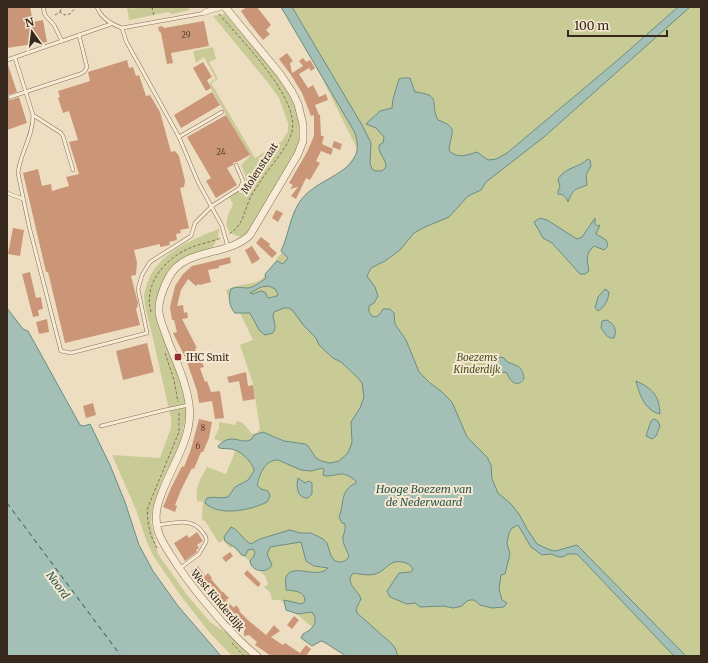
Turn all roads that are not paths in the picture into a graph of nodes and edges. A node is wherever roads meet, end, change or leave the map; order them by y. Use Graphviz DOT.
graph roads {
  1 [pos="42,7"];
  2 [pos="97,7"];
  3 [pos="225,7"];
  4 [pos="218,8"];
  5 [pos="205,12"];
  6 [pos="111,24"];
  7 [pos="122,28"];
  8 [pos="79,35"];
  9 [pos="62,41"];
  10 [pos="15,58"];
  11 [pos="7,60"];
  12 [pos="25,92"];
  13 [pos="10,97"];
  14 [pos="222,112"];
  15 [pos="32,115"];
  16 [pos="179,137"];
  17 [pos="236,166"];
  18 [pos="73,170"];
  19 [pos="7,193"];
  20 [pos="23,199"];
  21 [pos="212,206"];
  22 [pos="228,248"];
  23 [pos="189,405"];
  24 [pos="101,426"];
  25 [pos="157,525"];
  26 [pos="179,569"];
  27 [pos="257,656"];
  1 -- 9 [label="lane"];
  2 -- 6 [label="lane"];
  3 -- 22 [label="street"];
  4 -- 5 [label="street"];
  5 -- 7 [label="lane"];
  6 -- 7 [label="lane"];
  6 -- 8 [label="lane"];
  7 -- 16 [label="lane"];
  8 -- 9 [label="lane"];
  8 -- 12 [label="lane"];
  9 -- 10 [label="lane"];
  10 -- 11 [label="lane"];
  10 -- 12 [label="lane"];
  12 -- 13 [label="lane"];
  12 -- 15 [label="lane"];
  14 -- 16 [label="lane"];
  15 -- 18 [label="lane"];
  15 -- 20 [label="lane"];
  16 -- 21 [label="lane"];
  17 -- 21 [label="lane"];
  19 -- 20 [label="lane"];
  20 -- 21 [label="lane"];
  21 -- 22 [label="lane"];
  22 -- 23 [label="street"];
  23 -- 24 [label="lane"];
  23 -- 25 [label="street, West Kinderdijk"];
  25 -- 26 [label="street, West Kinderdijk"];
  25 -- 26 [label="lane"];
  26 -- 27 [label="street, West Kinderdijk"];
}
